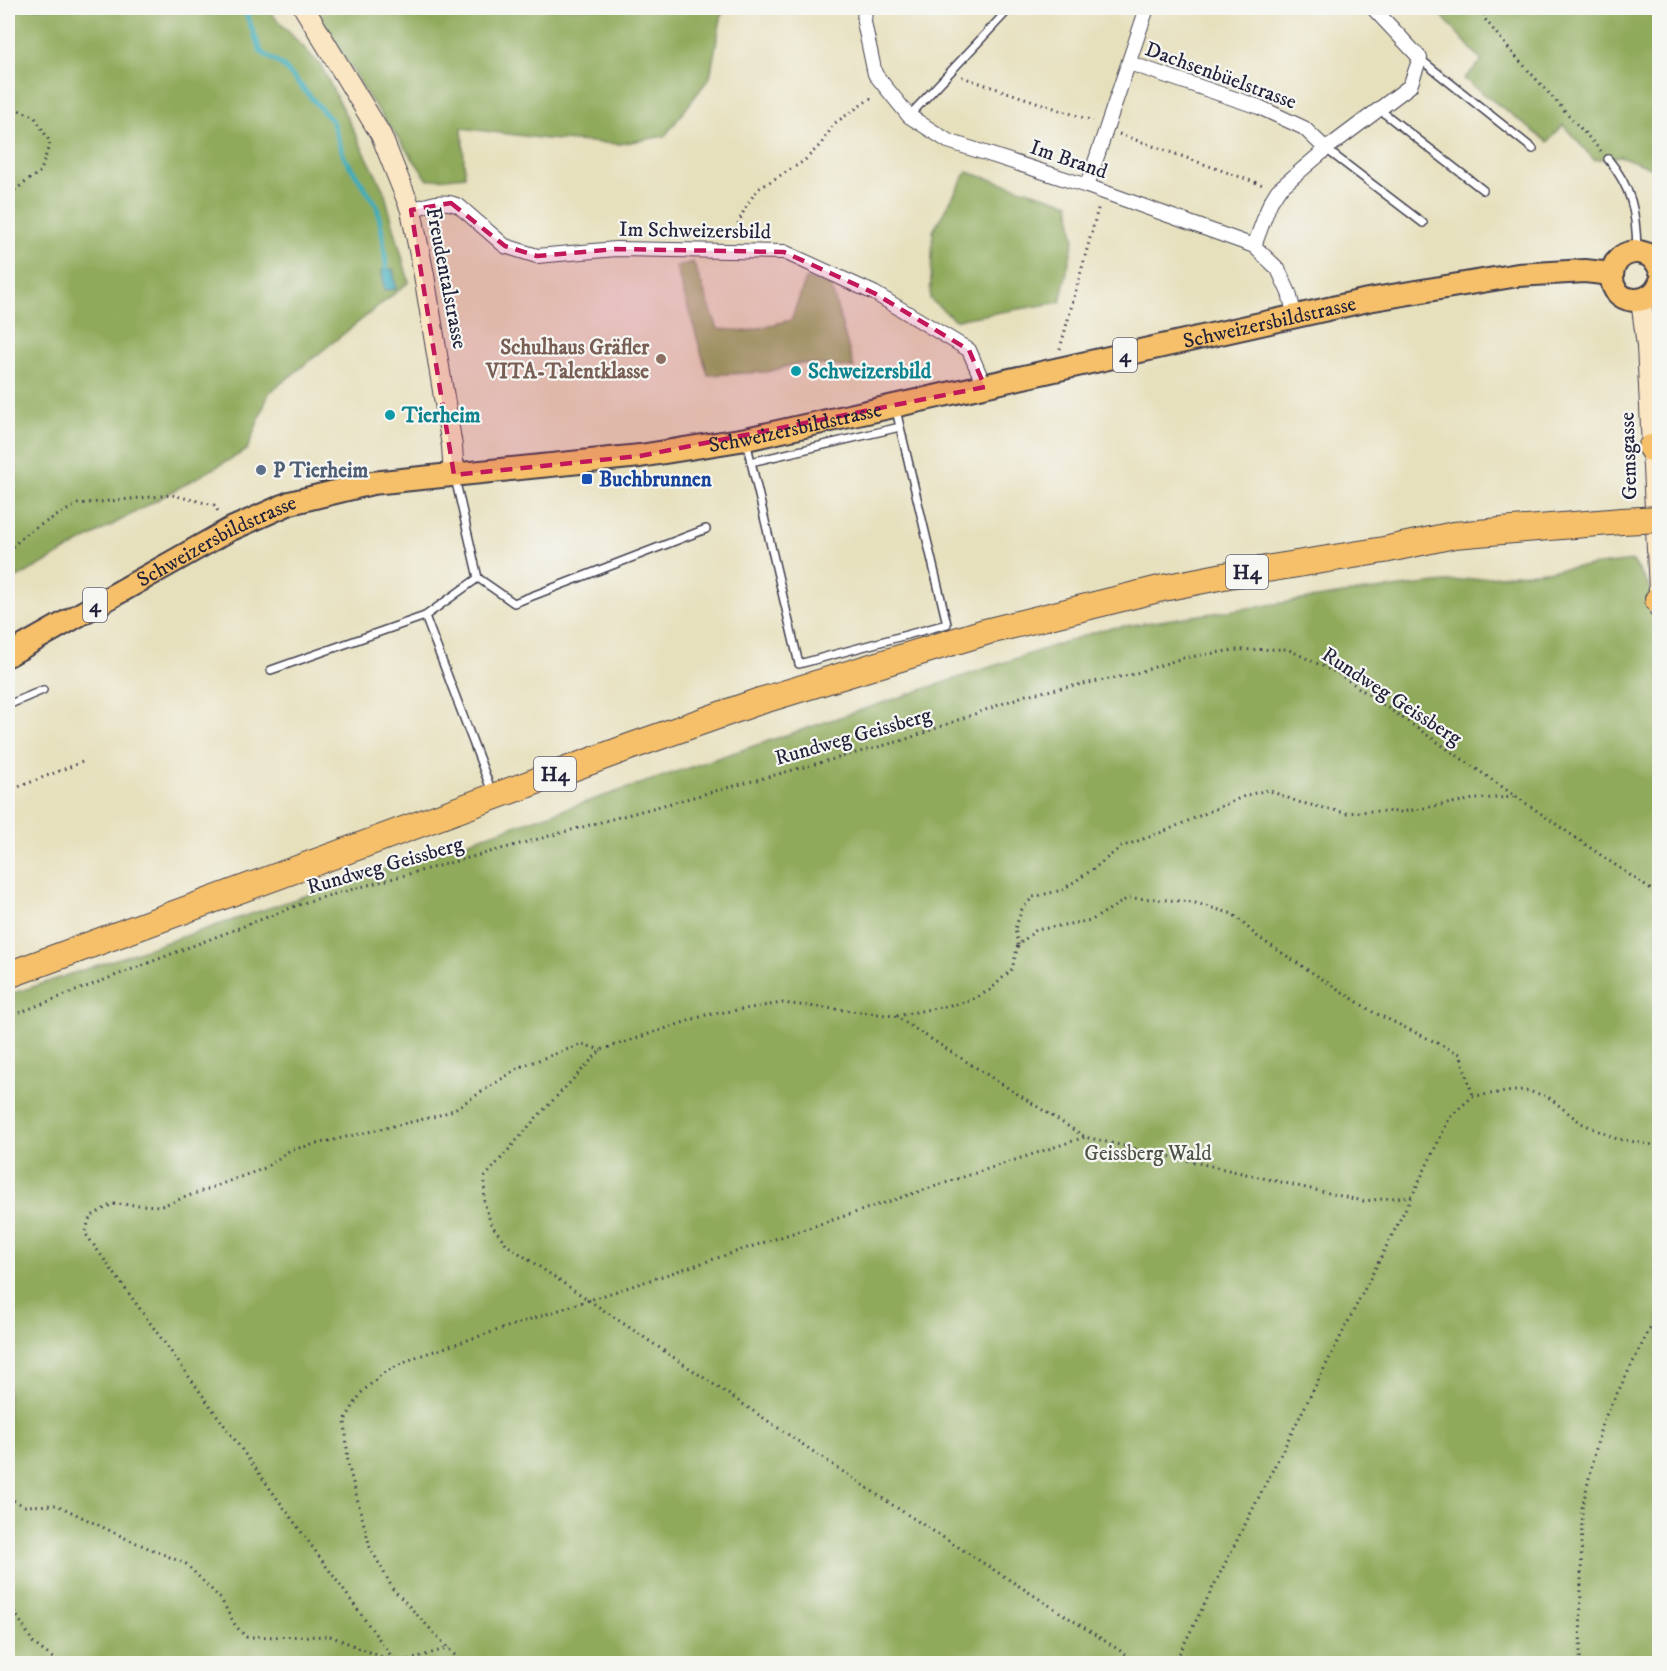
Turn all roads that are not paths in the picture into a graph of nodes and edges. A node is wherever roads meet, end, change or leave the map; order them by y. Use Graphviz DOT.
graph roads {
  1 [pos="304,8"];
  2 [pos="865,8"];
  3 [pos="1010,8"];
  4 [pos="1147,8"];
  5 [pos="1373,8"];
  6 [pos="1420,58"];
  7 [pos="1129,63"];
  8 [pos="1380,110"];
  9 [pos="909,116"];
  10 [pos="1326,149"];
  11 [pos="1533,149"];
  12 [pos="1608,159"];
  13 [pos="1087,186"];
  14 [pos="1482,190"];
  15 [pos="411,210"];
  16 [pos="1423,223"];
  17 [pos="1254,246"];
  18 [pos="1637,251"];
  19 [pos="1659,269"];
  20 [pos="1612,274"];
  21 [pos="1659,283"];
  22 [pos="1641,300"];
  23 [pos="1295,316"];
  24 [pos="986,387"];
  25 [pos="898,417"];
  26 [pos="746,439"];
  27 [pos="1655,448"];
  28 [pos="751,462"];
  29 [pos="454,475"];
  30 [pos="1659,519"];
  31 [pos="706,529"];
  32 [pos="1622,529"];
  33 [pos="1659,535"];
  34 [pos="478,578"];
  35 [pos="1659,603"];
  36 [pos="425,616"];
  37 [pos="8,655"];
  38 [pos="272,670"];
  39 [pos="43,690"];
  40 [pos="8,705"];
  41 [pos="494,797"];
  42 [pos="8,975"];
  1 -- 15 [label="street, Freudentalstrasse"];
  2 -- 9 [label="street, Im Brand"];
  3 -- 9 [label="lane"];
  4 -- 7 [label="street, Dachsenbüelstrasse"];
  5 -- 6 [label="street"];
  6 -- 8 [label="street"];
  6 -- 11 [label="lane"];
  7 -- 10 [label="street, Dachsenbüelstrasse"];
  7 -- 13 [label="street, Dachsenbüelstrasse"];
  8 -- 10 [label="street"];
  8 -- 14 [label="lane"];
  9 -- 13 [label="street, Im Brand"];
  10 -- 16 [label="lane"];
  10 -- 17 [label="street"];
  12 -- 18 [label="lane"];
  13 -- 17 [label="street, Im Brand"];
  15 -- 24 [label="street, Im Schweizersbild"];
  15 -- 29 [label="street, Freudentalstrasse"];
  17 -- 23 [label="street, Im Brand"];
  18 -- 19 [label="main road"];
  18 -- 20 [label="main road"];
  20 -- 22 [label="main road"];
  20 -- 23 [label="main road, Schweizersbildstrasse / 4"];
  21 -- 22 [label="main road"];
  22 -- 27 [label="street, Gemsgasse"];
  23 -- 24 [label="main road, Schweizersbildstrasse / 4"];
  24 -- 25 [label="main road, Schweizersbildstrasse / 4"];
  25 -- 26 [label="main road, Schweizersbildstrasse / 4"];
  25 -- 28 [label="lane"];
  25 -- 28 [label="lane"];
  26 -- 28 [label="lane"];
  26 -- 29 [label="main road, Schweizersbildstrasse / 4"];
  27 -- 35 [label="street, Gemsgasse"];
  29 -- 34 [label="lane"];
  29 -- 37 [label="main road, Schweizersbildstrasse / 4"];
  30 -- 32 [label="highway, H4, bridge"];
  31 -- 34 [label="lane"];
  32 -- 33 [label="highway, H4"];
  32 -- 41 [label="highway, H4"];
  34 -- 36 [label="lane"];
  36 -- 38 [label="lane"];
  36 -- 41 [label="lane"];
  39 -- 40 [label="lane"];
  41 -- 42 [label="highway, H4"];
}
